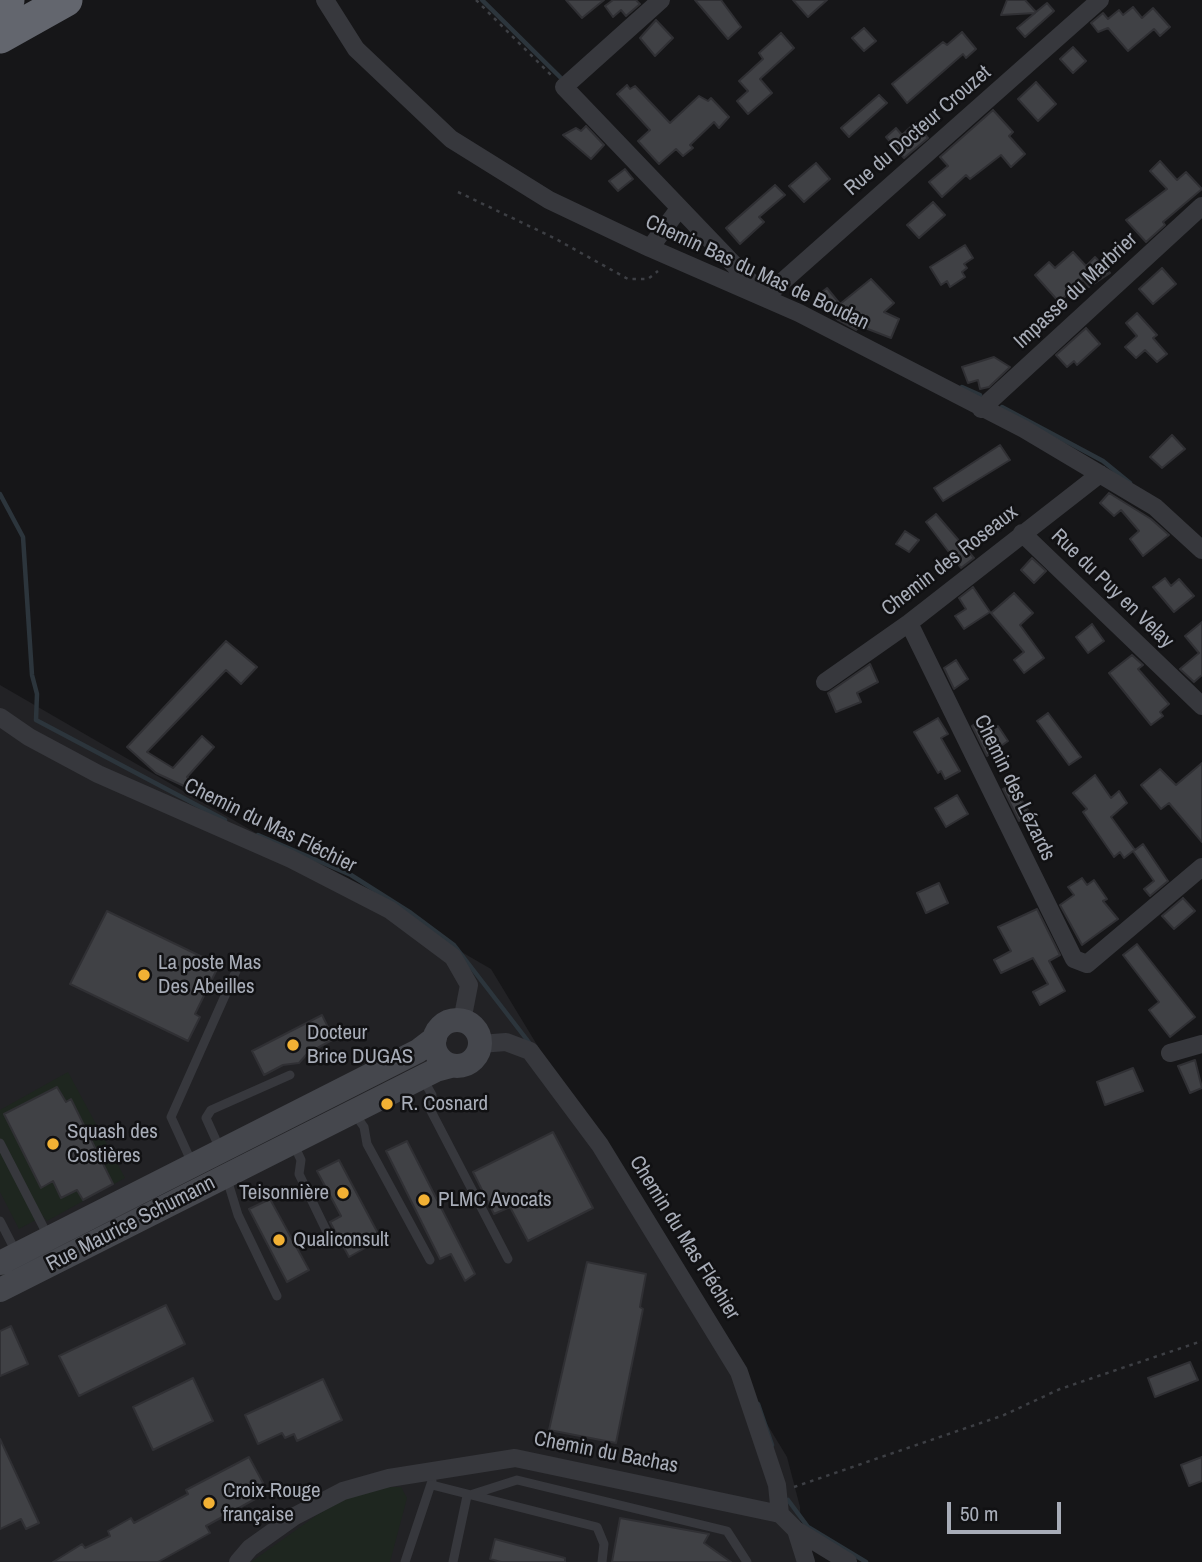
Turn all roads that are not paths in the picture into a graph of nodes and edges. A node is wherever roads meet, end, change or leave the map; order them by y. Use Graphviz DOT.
graph roads {
  1 [pos="8,0"];
  2 [pos="66,0"];
  3 [pos="325,0"];
  4 [pos="662,0"];
  5 [pos="1100,0"];
  6 [pos="0,4"];
  7 [pos="0,37"];
  8 [pos="1202,206"];
  9 [pos="678,210"];
  10 [pos="650,248"];
  11 [pos="765,297"];
  12 [pos="981,409"];
  13 [pos="1100,474"];
  14 [pos="1022,534"];
  15 [pos="1202,550"];
  16 [pos="909,622"];
  17 [pos="825,682"];
  18 [pos="1202,706"];
  19 [pos="0,717"];
  20 [pos="1202,867"];
  21 [pos="236,971"];
  22 [pos="462,1021"];
  23 [pos="435,1038"];
  24 [pos="481,1044"];
  25 [pos="1202,1044"];
  26 [pos="1170,1053"];
  27 [pos="452,1066"];
  28 [pos="290,1074"];
  29 [pos="422,1077"];
  30 [pos="354,1112"];
  31 [pos="0,1143"];
  32 [pos="293,1143"];
  33 [pos="221,1150"];
  34 [pos="193,1164"];
  35 [pos="226,1176"];
  36 [pos="0,1221"];
  37 [pos="326,1230"];
  38 [pos="49,1238"];
  39 [pos="9,1258"];
  40 [pos="508,1259"];
  41 [pos="429,1260"];
  42 [pos="0,1290"];
  43 [pos="277,1296"];
  44 [pos="431,1479"];
  45 [pos="467,1496"];
  46 [pos="780,1514"];
  47 [pos="796,1530"];
  48 [pos="238,1562"];
  49 [pos="405,1562"];
  50 [pos="453,1562"];
  51 [pos="602,1562"];
  52 [pos="747,1562"];
  53 [pos="806,1562"];
  54 [pos="848,1562"];
  1 -- 6 [label="highway"];
  2 -- 7 [label="highway"];
  3 -- 10 [label="street, Chemin Bas du Mas de Boudan"];
  4 -- 9 [label="street"];
  5 -- 11 [label="street, Rue du Docteur Crouzet"];
  8 -- 12 [label="street, Impasse du Marbrier"];
  9 -- 10 [label="street"];
  9 -- 11 [label="street"];
  10 -- 11 [label="street, Chemin Bas du Mas de Boudan"];
  11 -- 12 [label="street, Chemin Bas du Mas de Boudan"];
  12 -- 13 [label="street, Chemin Bas du Mas de Boudan"];
  13 -- 14 [label="street, Chemin des Roseaux"];
  13 -- 15 [label="street, Chemin Bas du Mas de Boudan"];
  14 -- 16 [label="street, Chemin des Roseaux"];
  14 -- 18 [label="street, Rue du Puy en Velay"];
  16 -- 17 [label="street, Chemin des Roseaux"];
  16 -- 20 [label="street, Chemin des Lézards"];
  19 -- 22 [label="street, Chemin du Mas Fléchier"];
  21 -- 34 [label="lane"];
  22 -- 23 [label="main road"];
  22 -- 24 [label="main road"];
  23 -- 27 [label="main road"];
  23 -- 33 [label="main road, Rue Maurice Schumann"];
  24 -- 27 [label="main road"];
  24 -- 46 [label="street, Chemin du Mas Fléchier"];
  25 -- 26 [label="street"];
  27 -- 29 [label="main road, Rue Maurice Schumann"];
  28 -- 33 [label="lane"];
  29 -- 30 [label="main road, Rue Maurice Schumann"];
  29 -- 40 [label="lane"];
  30 -- 32 [label="main road, Rue Maurice Schumann"];
  30 -- 41 [label="lane"];
  31 -- 38 [label="lane"];
  32 -- 35 [label="main road, Rue Maurice Schumann"];
  32 -- 37 [label="lane"];
  33 -- 34 [label="main road, Rue Maurice Schumann"];
  34 -- 38 [label="main road, Rue Maurice Schumann"];
  35 -- 42 [label="main road, Rue Maurice Schumann"];
  35 -- 43 [label="lane"];
  36 -- 39 [label="lane"];
  38 -- 39 [label="main road, Rue Maurice Schumann"];
  44 -- 45 [label="lane"];
  44 -- 46 [label="street, Chemin du Bachas"];
  44 -- 48 [label="street, Chemin du Bachas"];
  44 -- 49 [label="lane"];
  45 -- 50 [label="lane"];
  45 -- 51 [label="lane"];
  45 -- 52 [label="lane"];
  46 -- 47 [label="street"];
  47 -- 53 [label="street"];
  47 -- 54 [label="street"];
}
